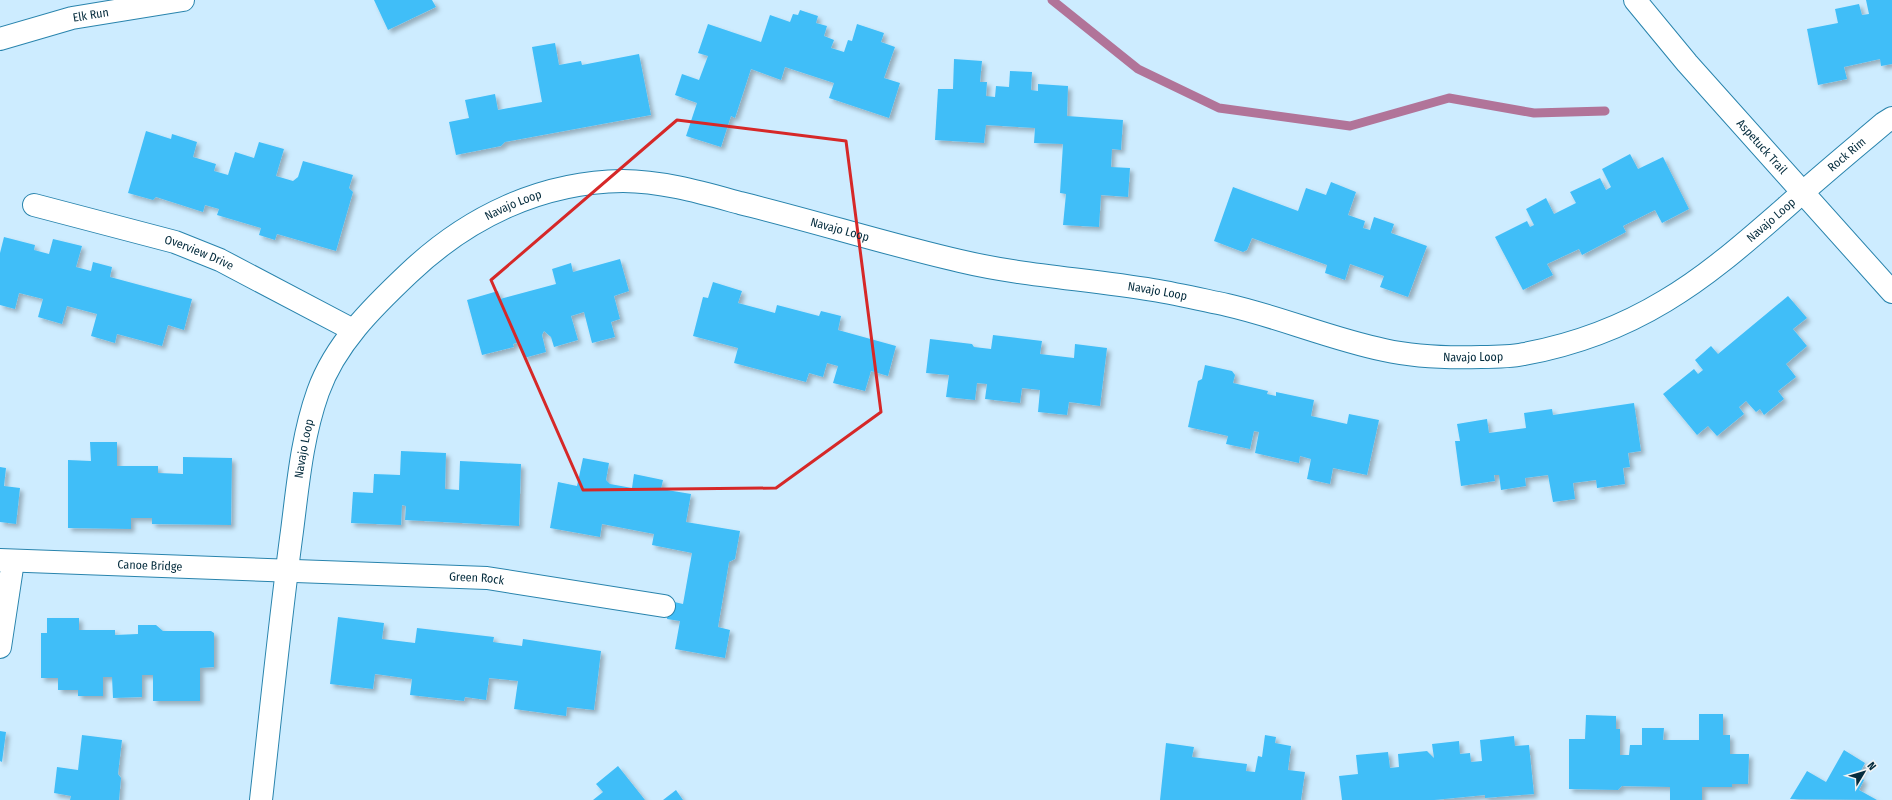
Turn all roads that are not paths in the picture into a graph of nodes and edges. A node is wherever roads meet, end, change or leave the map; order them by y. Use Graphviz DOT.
graph roads {
  1 [pos="183,0"];
  2 [pos="1634,0"];
  3 [pos="0,39"];
  4 [pos="1892,118"];
  5 [pos="1802,192"];
  6 [pos="34,205"];
  7 [pos="1892,292"];
  8 [pos="353,330"];
  9 [pos="7,560"];
  10 [pos="287,570"];
  11 [pos="664,606"];
  12 [pos="0,647"];
  13 [pos="261,800"];
  1 -- 3 [label="street, Elk Run"];
  2 -- 5 [label="street, Aspetuck Trail"];
  4 -- 5 [label="street, Rock Rim"];
  5 -- 7 [label="street, Aspetuck Trail"];
  5 -- 8 [label="street, Navajo Loop"];
  6 -- 8 [label="street, Overview Drive"];
  8 -- 10 [label="street, Navajo Loop"];
  9 -- 10 [label="street, Canoe Bridge"];
  9 -- 12 [label="street, Canoe Bridge"];
  10 -- 11 [label="street, Green Rock"];
  10 -- 13 [label="street, Navajo Loop"];
}
